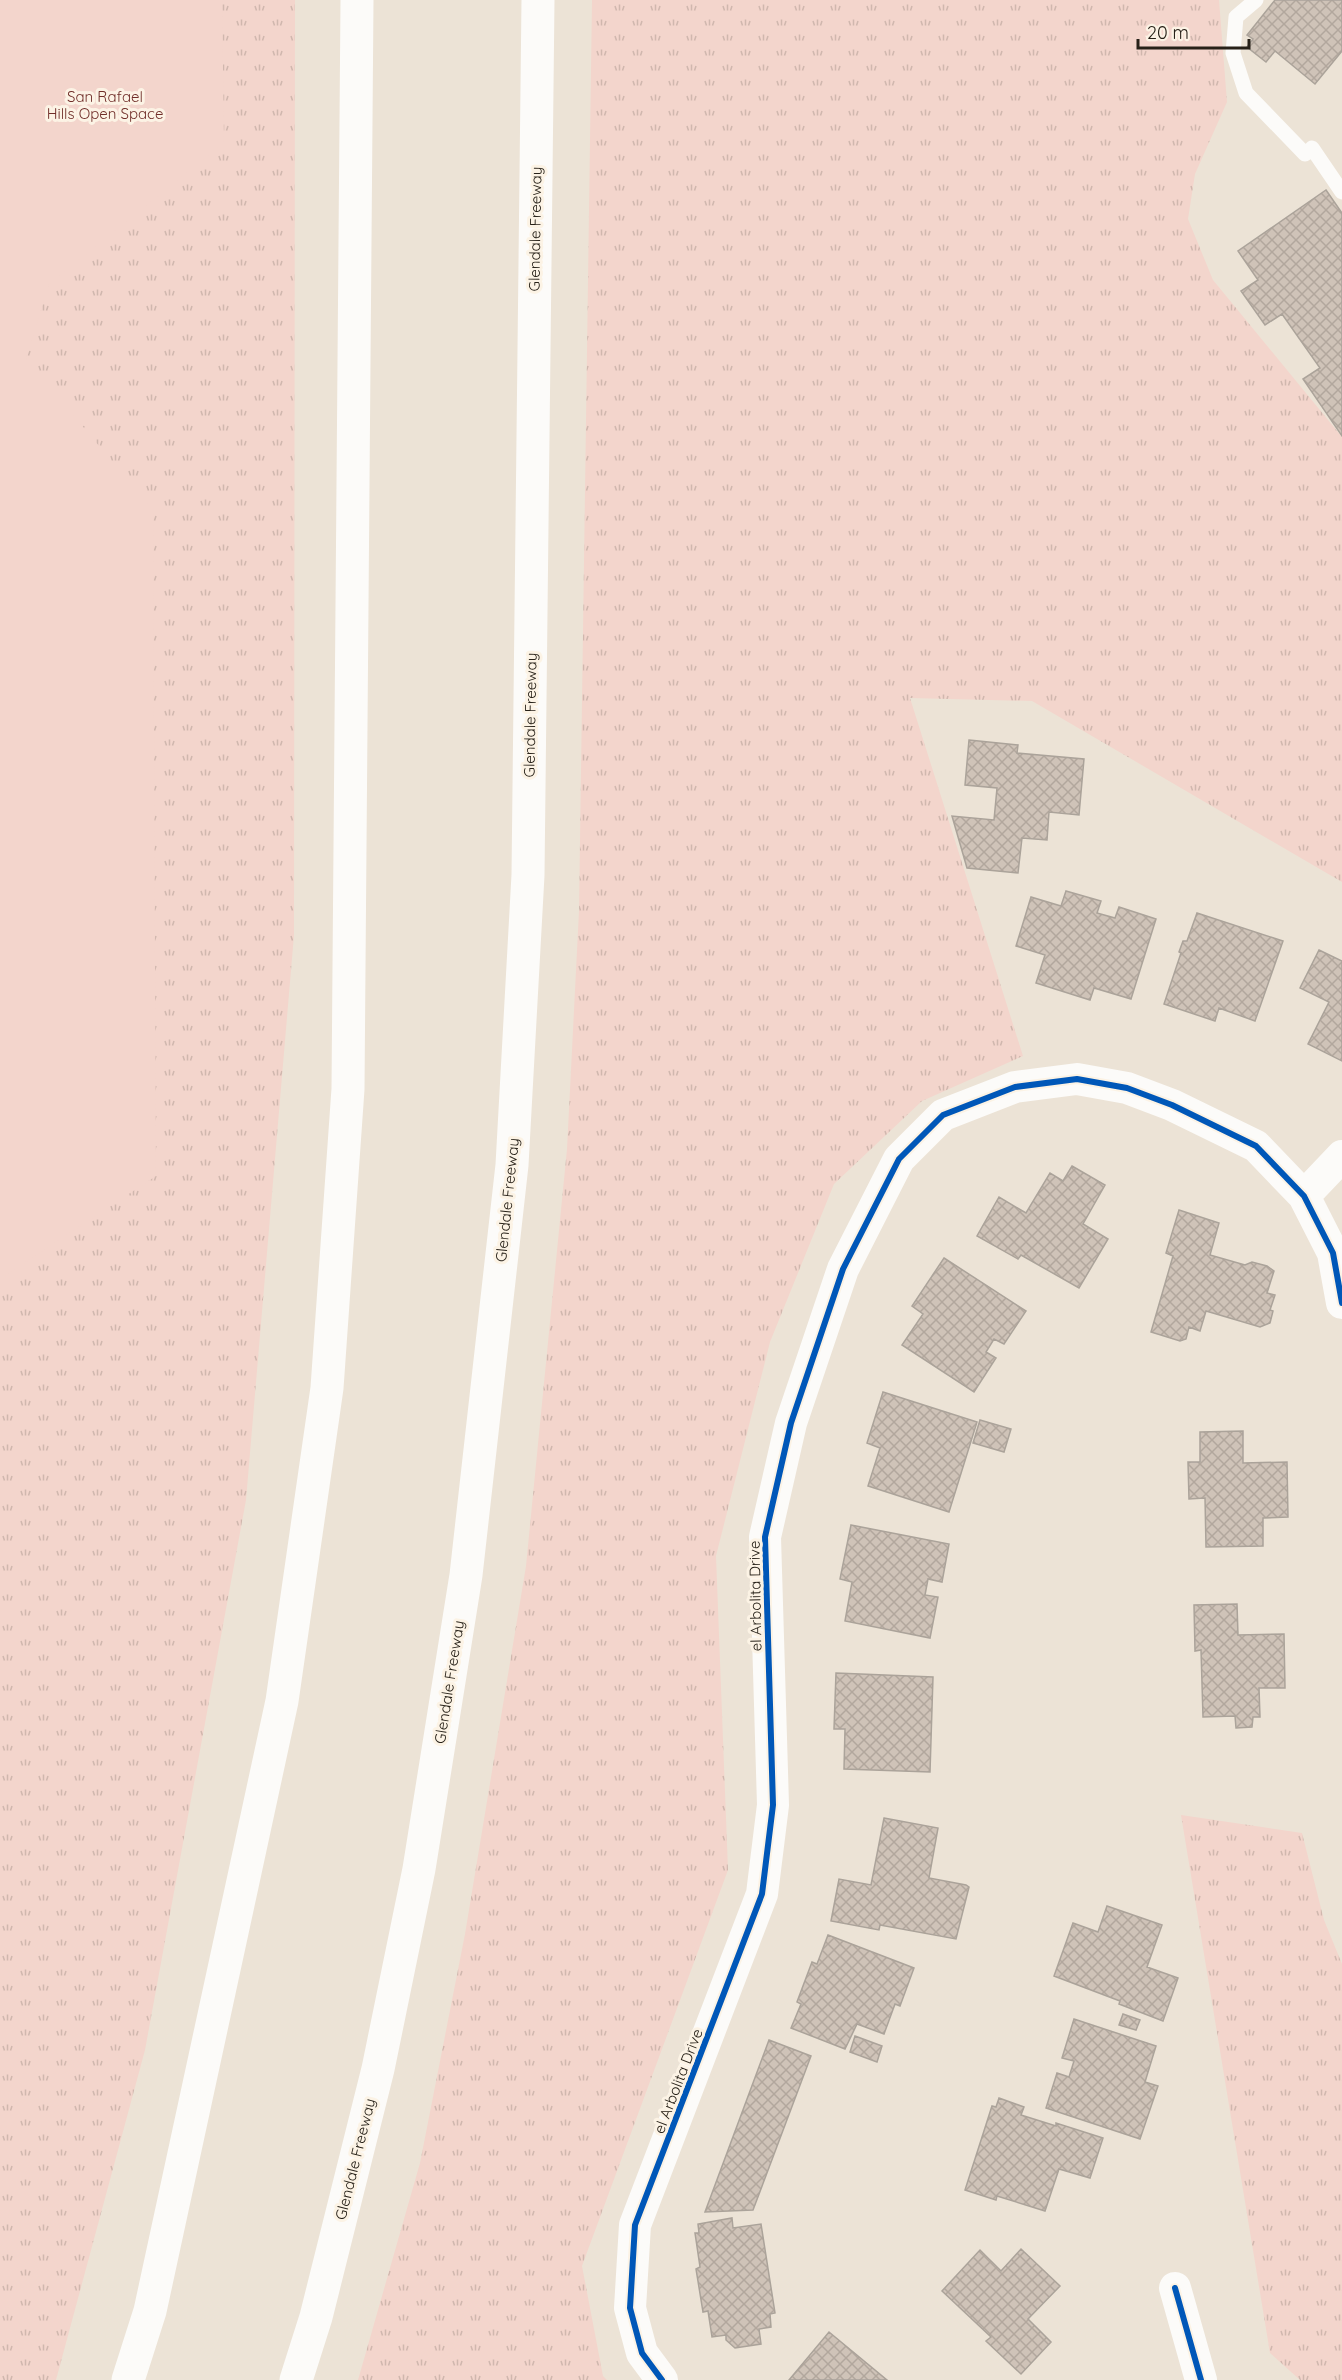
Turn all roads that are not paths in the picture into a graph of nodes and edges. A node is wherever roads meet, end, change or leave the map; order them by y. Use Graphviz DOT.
graph roads {
  1 [pos="357,0"];
  2 [pos="538,0"];
  3 [pos="1256,0"];
  4 [pos="1342,192"];
  5 [pos="1342,1156"];
  6 [pos="1304,1196"];
  7 [pos="1342,1303"];
  8 [pos="1175,2288"];
  9 [pos="128,2380"];
  10 [pos="296,2380"];
  11 [pos="662,2380"];
  12 [pos="1201,2380"];
  1 -- 9 [label="highway"];
  2 -- 10 [label="highway, Glendale Freeway"];
  3 -- 4 [label="lane"];
  5 -- 6 [label="street"];
  6 -- 7 [label="street"];
  6 -- 11 [label="street, el Arbolita Drive"];
  8 -- 12 [label="street"];
}
